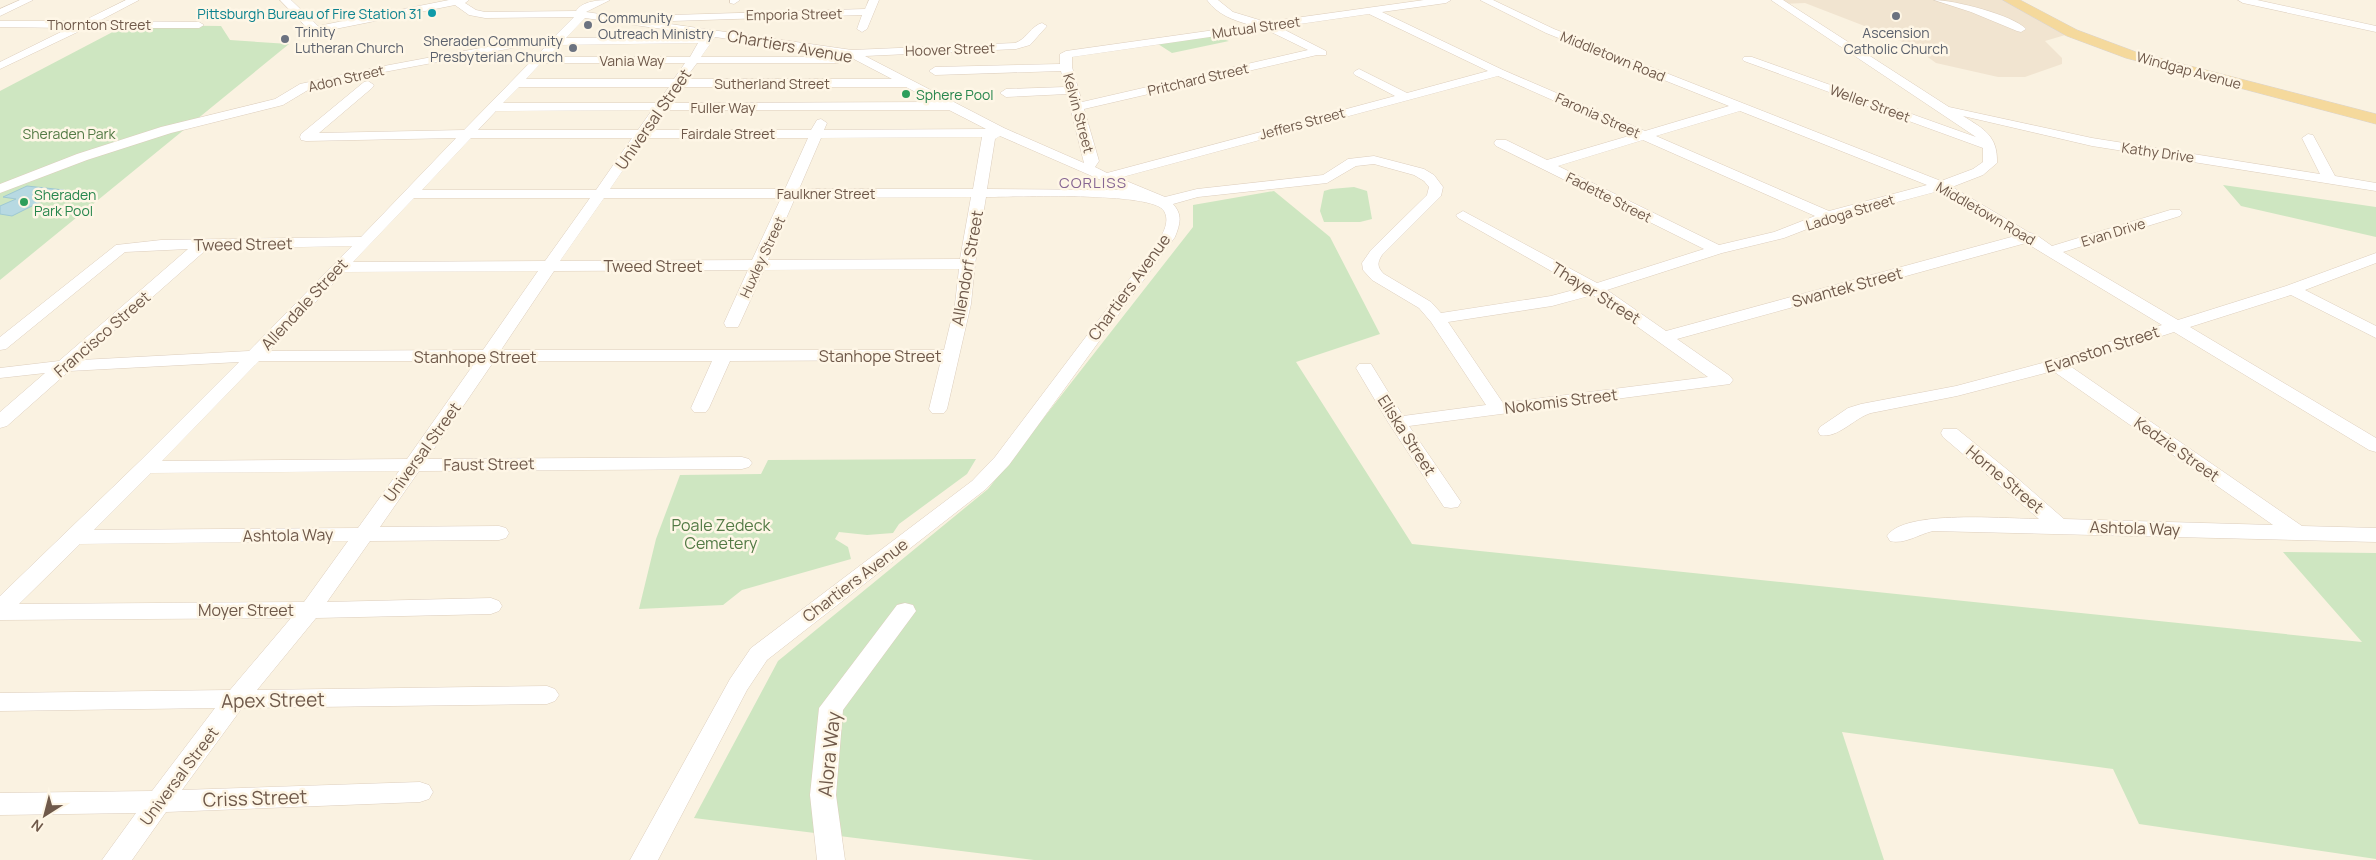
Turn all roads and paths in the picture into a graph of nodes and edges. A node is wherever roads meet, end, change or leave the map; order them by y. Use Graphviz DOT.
graph roads {
  1 [pos="28,0"];
  2 [pos="134,0"];
  3 [pos="286,0"];
  4 [pos="459,0"];
  5 [pos="605,0"];
  6 [pos="874,0"];
  7 [pos="1212,0"];
  8 [pos="1446,0"];
  9 [pos="1485,0"];
  10 [pos="1776,0"];
  11 [pos="1939,0"];
  12 [pos="2010,0"];
  13 [pos="2243,0"];
  14 [pos="1371,10"];
  15 [pos="868,12"];
  16 [pos="0,13"];
  17 [pos="580,14"];
  18 [pos="2376,15"];
  19 [pos="630,20"];
  20 [pos="0,24"];
  21 [pos="85,24"];
  22 [pos="198,25"];
  23 [pos="1042,26"];
  24 [pos="1265,26"];
  25 [pos="2360,26"];
  26 [pos="2021,28"];
  27 [pos="2376,29"];
  28 [pos="862,30"];
  29 [pos="709,36"];
  30 [pos="557,40"];
  31 [pos="1066,54"];
  32 [pos="849,56"];
  33 [pos="1748,59"];
  34 [pos="537,60"];
  35 [pos="693,60"];
  36 [pos="0,66"];
  37 [pos="1066,67"];
  38 [pos="935,71"];
  39 [pos="1499,72"];
  40 [pos="1359,73"];
  41 [pos="514,83"];
  42 [pos="838,83"];
  43 [pos="910,83"];
  44 [pos="676,84"];
  45 [pos="368,85"];
  46 [pos="1073,90"];
  47 [pos="1006,93"];
  48 [pos="1404,96"];
  49 [pos="954,106"];
  50 [pos="1739,106"];
  51 [pos="491,107"];
  52 [pos="660,107"];
  53 [pos="827,107"];
  54 [pos="1942,107"];
  55 [pos="1078,108"];
  56 [pos="2376,119"];
  57 [pos="999,131"];
  58 [pos="816,133"];
  59 [pos="466,134"];
  60 [pos="642,134"];
  61 [pos="1645,136"];
  62 [pos="306,137"];
  63 [pos="2308,138"];
  64 [pos="1501,143"];
  65 [pos="1992,146"];
  66 [pos="1546,165"];
  67 [pos="1087,170"];
  68 [pos="1106,177"];
  69 [pos="2330,179"];
  70 [pos="1941,186"];
  71 [pos="2376,187"];
  72 [pos="0,189"];
  73 [pos="602,193"];
  74 [pos="790,193"];
  75 [pos="980,193"];
  76 [pos="408,194"];
  77 [pos="1164,202"];
  78 [pos="2175,213"];
  79 [pos="1463,215"];
  80 [pos="1828,216"];
  81 [pos="2030,237"];
  82 [pos="364,241"];
  83 [pos="203,244"];
  84 [pos="1716,250"];
  85 [pos="2052,251"];
  86 [pos="2376,258"];
  87 [pos="967,264"];
  88 [pos="551,266"];
  89 [pos="758,266"];
  90 [pos="339,267"];
  91 [pos="1595,289"];
  92 [pos="2292,289"];
  93 [pos="1437,319"];
  94 [pos="732,323"];
  95 [pos="2176,326"];
  96 [pos="2376,333"];
  97 [pos="1664,337"];
  98 [pos="0,345"];
  99 [pos="951,355"];
  100 [pos="255,356"];
  101 [pos="723,356"];
  102 [pos="488,358"];
  103 [pos="2056,365"];
  104 [pos="66,366"];
  105 [pos="1365,368"];
  106 [pos="0,373"];
  107 [pos="1724,380"];
  108 [pos="700,408"];
  109 [pos="938,409"];
  110 [pos="1498,409"];
  111 [pos="0,422"];
  112 [pos="1397,422"];
  113 [pos="1828,431"];
  114 [pos="1950,433"];
  115 [pos="2376,446"];
  116 [pos="742,463"];
  117 [pos="411,466"];
  118 [pos="146,467"];
  119 [pos="1451,502"];
  120 [pos="2059,526"];
  121 [pos="500,533"];
  122 [pos="2298,533"];
  123 [pos="364,534"];
  124 [pos="2376,535"];
  125 [pos="1897,536"];
  126 [pos="77,537"];
  127 [pos="491,606"];
  128 [pos="310,610"];
  129 [pos="0,611"];
  130 [pos="905,611"];
  131 [pos="547,696"];
  132 [pos="235,700"];
  133 [pos="0,702"];
  134 [pos="420,792"];
  135 [pos="160,802"];
  136 [pos="0,804"];
  137 [pos="116,860"];
  138 [pos="644,860"];
  139 [pos="831,860"];
  1 -- 16 [label="street"];
  2 -- 21 [label="street"];
  3 -- 4 [label="street"];
  4 -- 17 [label="street, Chartiers Avenue"];
  5 -- 17 [label="street, Allendale Street"];
  6 -- 15 [label="street"];
  7 -- 24 [label="street"];
  8 -- 14 [label="street, Mutual Street"];
  9 -- 50 [label="street, Middletown Road"];
  10 -- 54 [label="street"];
  11 -- 26 [label="street"];
  12 -- 56 [label="main road, Windgap Avenue"];
  13 -- 25 [label="street"];
  14 -- 24 [label="street, Mutual Street"];
  14 -- 39 [label="street, Faronia Street"];
  15 -- 19 [label="street, Emporia Street"];
  15 -- 28 [label="street"];
  17 -- 19 [label="street, Chartiers Avenue"];
  17 -- 30 [label="street, Allendale Street"];
  18 -- 25 [label="street"];
  19 -- 29 [label="street, Chartiers Avenue"];
  20 -- 21 [label="street, Thornton Street"];
  21 -- 22 [label="street, Thornton Street"];
  21 -- 36 [label="street"];
  23 -- 32 [label="street, Hoover Street"];
  24 -- 31 [label="street, Mutual Street"];
  24 -- 55 [label="street, Pritchard Street"];
  25 -- 27 [label="street"];
  29 -- 30 [label="street, Adon Street"];
  29 -- 32 [label="street, Chartiers Avenue"];
  29 -- 35 [label="street, Universal Street"];
  30 -- 34 [label="street, Allendale Street"];
  30 -- 72 [label="street, Adon Street"];
  31 -- 37 [label="street, Kelvin Street"];
  32 -- 35 [label="street, Vania Way"];
  32 -- 42 [label="street, Huxley Street"];
  32 -- 43 [label="street, Chartiers Avenue"];
  33 -- 65 [label="street, Weller Street"];
  34 -- 35 [label="street, Vania Way"];
  34 -- 41 [label="street, Allendale Street"];
  35 -- 44 [label="street, Universal Street"];
  37 -- 38 [label="street"];
  37 -- 46 [label="street, Kelvin Street"];
  39 -- 48 [label="street, Jeffers Street"];
  39 -- 61 [label="street, Faronia Street"];
  40 -- 48 [label="street"];
  41 -- 44 [label="street, Sutherland Street"];
  41 -- 51 [label="street, Allendale Street"];
  42 -- 43 [label="street, Sutherland Street"];
  42 -- 44 [label="street, Sutherland Street"];
  42 -- 53 [label="street, Huxley Street"];
  43 -- 49 [label="street, Chartiers Avenue"];
  44 -- 52 [label="street, Universal Street"];
  45 -- 62 [label="street"];
  46 -- 47 [label="street"];
  46 -- 55 [label="street, Kelvin Street"];
  48 -- 68 [label="street, Jeffers Street"];
  49 -- 53 [label="street, Fuller Way"];
  49 -- 57 [label="street, Chartiers Avenue"];
  50 -- 61 [label="street"];
  50 -- 70 [label="street, Middletown Road"];
  51 -- 52 [label="street, Fuller Way"];
  51 -- 59 [label="street, Allendale Street"];
  52 -- 53 [label="street, Fuller Way"];
  52 -- 60 [label="street, Universal Street"];
  53 -- 58 [label="street, Huxley Street"];
  54 -- 65 [label="street"];
  54 -- 69 [label="street, Kathy Drive"];
  55 -- 67 [label="street, Kelvin Street"];
  57 -- 58 [label="street, Fairdale Street"];
  57 -- 67 [label="street, Chartiers Avenue"];
  57 -- 75 [label="street, Allendorf Street"];
  58 -- 60 [label="street, Fairdale Street"];
  58 -- 74 [label="street, Huxley Street"];
  59 -- 60 [label="street, Fairdale Street"];
  59 -- 62 [label="street, Fairdale Street"];
  59 -- 76 [label="street, Allendale Street"];
  60 -- 73 [label="street, Universal Street"];
  61 -- 66 [label="street"];
  61 -- 80 [label="street, Faronia Street"];
  63 -- 69 [label="street"];
  64 -- 66 [label="street, Fadette Street"];
  65 -- 70 [label="street, Ladoga Street"];
  66 -- 84 [label="street, Fadette Street"];
  67 -- 68 [label="street, Chartiers Avenue"];
  68 -- 77 [label="street, Chartiers Avenue"];
  69 -- 71 [label="street, Kathy Drive"];
  70 -- 80 [label="street, Ladoga Street"];
  70 -- 81 [label="street, Middletown Road"];
  73 -- 74 [label="street, Faulkner Street"];
  73 -- 76 [label="street, Faulkner Street"];
  73 -- 88 [label="street, Universal Street"];
  74 -- 75 [label="street, Faulkner Street"];
  74 -- 89 [label="street, Huxley Street"];
  75 -- 77 [label="street, Faulkner Street"];
  75 -- 87 [label="street, Allendorf Street"];
  76 -- 82 [label="street, Allendale Street"];
  77 -- 93 [label="street, Faulkner Street"];
  77 -- 138 [label="street, Chartiers Avenue"];
  78 -- 85 [label="street, Evan Drive"];
  79 -- 91 [label="street, Thayer Street"];
  80 -- 84 [label="street, Ladoga Street"];
  81 -- 85 [label="street, Middletown Road"];
  81 -- 97 [label="street, Swantek Street"];
  82 -- 83 [label="street, Tweed Street"];
  82 -- 90 [label="street, Allendale Street"];
  83 -- 98 [label="street, Tweed Street"];
  83 -- 104 [label="street, Francisco Street"];
  84 -- 91 [label="street, Ladoga Street"];
  85 -- 95 [label="street, Middletown Road"];
  86 -- 92 [label="street, Evanston Street"];
  87 -- 89 [label="street, Tweed Street"];
  87 -- 99 [label="street, Allendorf Street"];
  88 -- 89 [label="street, Tweed Street"];
  88 -- 90 [label="street, Tweed Street"];
  88 -- 102 [label="street, Universal Street"];
  89 -- 94 [label="street, Huxley Street"];
  90 -- 100 [label="street, Allendale Street"];
  91 -- 93 [label="street, Ladoga Street"];
  91 -- 97 [label="street, Thayer Street"];
  92 -- 95 [label="street, Evanston Street"];
  92 -- 96 [label="street"];
  93 -- 110 [label="street"];
  95 -- 103 [label="street, Evanston Street"];
  95 -- 115 [label="street, Middletown Road"];
  97 -- 107 [label="street, Thayer Street"];
  99 -- 101 [label="street, Stanhope Street"];
  99 -- 109 [label="street, Allendorf Street"];
  100 -- 102 [label="street, Stanhope Street"];
  100 -- 104 [label="street, Stanhope Street"];
  100 -- 118 [label="street, Allendale Street"];
  101 -- 102 [label="street, Stanhope Street"];
  101 -- 108 [label="street"];
  102 -- 117 [label="street, Universal Street"];
  103 -- 113 [label="street, Evanston Street"];
  103 -- 122 [label="street, Kedzie Street"];
  104 -- 106 [label="street, Stanhope Street"];
  104 -- 111 [label="street, Francisco Street"];
  105 -- 112 [label="street, Eliska Street"];
  107 -- 110 [label="street, Nokomis Street"];
  110 -- 112 [label="street, Nokomis Street"];
  112 -- 119 [label="street, Eliska Street"];
  114 -- 120 [label="street, Horne Street"];
  116 -- 117 [label="street, Faust Street"];
  117 -- 118 [label="street, Faust Street"];
  117 -- 123 [label="street, Universal Street"];
  118 -- 126 [label="street, Allendale Street"];
  120 -- 122 [label="street, Ashtola Way"];
  120 -- 125 [label="street, Ashtola Way"];
  121 -- 123 [label="street, Ashtola Way"];
  122 -- 124 [label="street, Ashtola Way"];
  123 -- 126 [label="street, Ashtola Way"];
  123 -- 128 [label="street, Universal Street"];
  126 -- 129 [label="street, Allendale Street"];
  127 -- 128 [label="street, Moyer Street"];
  128 -- 129 [label="street, Moyer Street"];
  128 -- 132 [label="street, Universal Street"];
  130 -- 139 [label="street, Alora Way"];
  131 -- 132 [label="street, Apex Street"];
  132 -- 133 [label="street, Apex Street"];
  132 -- 135 [label="street, Universal Street"];
  134 -- 135 [label="street, Criss Street"];
  135 -- 136 [label="street, Criss Street"];
  135 -- 137 [label="street, Universal Street"];
}
